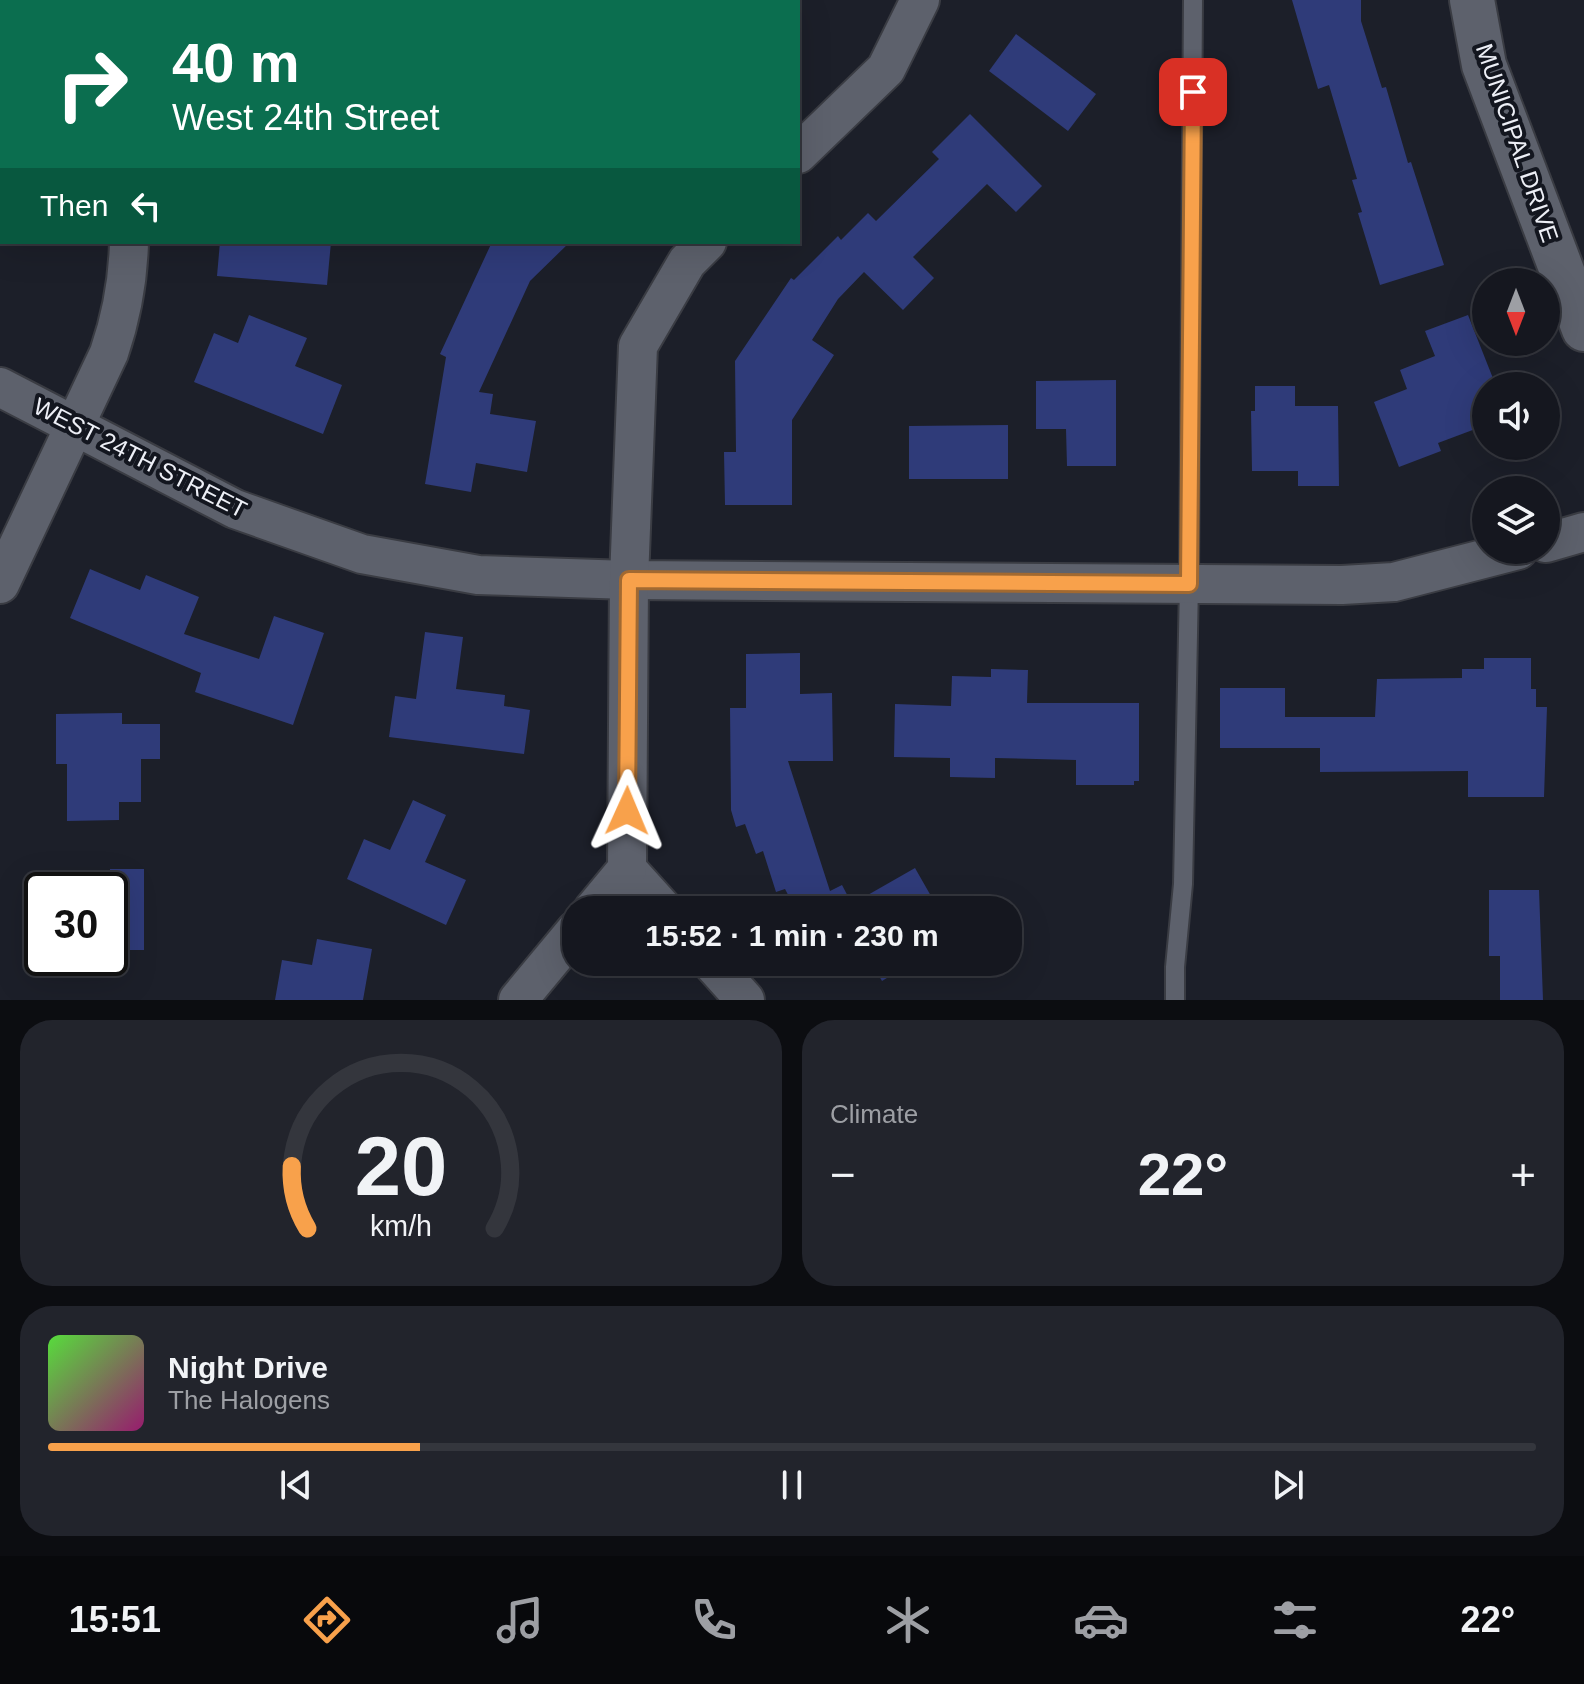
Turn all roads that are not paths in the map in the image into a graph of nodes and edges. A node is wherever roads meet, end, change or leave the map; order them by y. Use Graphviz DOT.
graph roads {
  1 [pos="920,0"];
  2 [pos="1193,0"];
  3 [pos="1472,0"];
  4 [pos="800,152"];
  5 [pos="129,244"];
  6 [pos="705,244"];
  7 [pos="1584,329"];
  8 [pos="0,387"];
  9 [pos="75,426"];
  10 [pos="1584,532"];
  11 [pos="1560,539"];
  12 [pos="1472,562"];
  13 [pos="629,580"];
  14 [pos="0,584"];
  15 [pos="1189,584"];
  16 [pos="627,869"];
  17 [pos="605,896"];
  18 [pos="651,896"];
  19 [pos="562,947"];
  20 [pos="724,976"];
  21 [pos="518,1000"];
  22 [pos="745,1000"];
  23 [pos="1175,1000"];
  1 -- 4 [label="street"];
  2 -- 15 [label="lane"];
  3 -- 7 [label="street, MUNICIPAL DRIVE"];
  5 -- 9 [label="street"];
  6 -- 13 [label="street"];
  8 -- 9 [label="street, WEST 24TH STREET"];
  9 -- 13 [label="street, WEST 24TH STREET"];
  9 -- 14 [label="street"];
  10 -- 11 [label="street"];
  12 -- 15 [label="street, WEST 24TH STREET"];
  13 -- 15 [label="street, WEST 24TH STREET"];
  13 -- 16 [label="street"];
  15 -- 23 [label="lane"];
  16 -- 17 [label="street"];
  16 -- 18 [label="street"];
  19 -- 21 [label="street"];
  20 -- 22 [label="street"];
}
